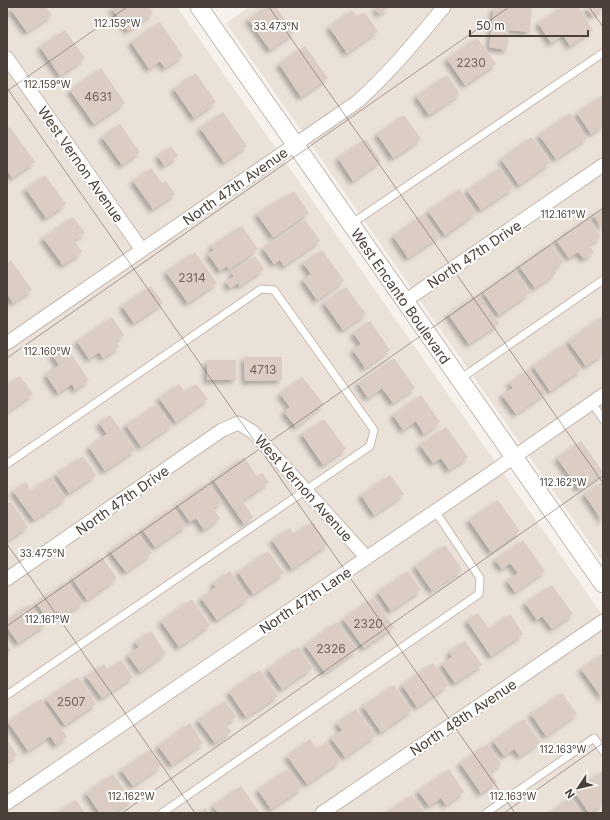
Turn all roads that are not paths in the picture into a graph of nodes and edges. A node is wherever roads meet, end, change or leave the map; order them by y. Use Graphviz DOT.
graph roads {
  1 [pos="199,7"];
  2 [pos="444,7"];
  3 [pos="603,53"];
  4 [pos="7,58"];
  5 [pos="295,144"];
  6 [pos="603,165"];
  7 [pos="351,224"];
  8 [pos="142,250"];
  9 [pos="603,280"];
  10 [pos="405,301"];
  11 [pos="7,343"];
  12 [pos="460,379"];
  13 [pos="603,395"];
  14 [pos="592,403"];
  15 [pos="603,419"];
  16 [pos="238,423"];
  17 [pos="514,457"];
  18 [pos="7,464"];
  19 [pos="306,490"];
  20 [pos="435,511"];
  21 [pos="367,558"];
  22 [pos="7,579"];
  23 [pos="603,584"];
  24 [pos="603,620"];
  25 [pos="7,695"];
  26 [pos="603,751"];
  27 [pos="7,803"];
  28 [pos="162,813"];
  29 [pos="322,813"];
  30 [pos="486,813"];
  1 -- 5 [label="street, West Encanto Boulevard"];
  2 -- 5 [label="street, North 47th Avenue"];
  3 -- 7 [label="lane"];
  4 -- 8 [label="street, West Vernon Avenue"];
  5 -- 7 [label="street, West Encanto Boulevard"];
  5 -- 8 [label="street, North 47th Avenue"];
  6 -- 10 [label="street, North 47th Drive"];
  7 -- 10 [label="street, West Encanto Boulevard"];
  8 -- 11 [label="street, North 47th Avenue"];
  9 -- 12 [label="lane"];
  10 -- 12 [label="street, West Encanto Boulevard"];
  12 -- 17 [label="street, West Encanto Boulevard"];
  13 -- 14 [label="street, North 47th Lane"];
  14 -- 15 [label="lane"];
  14 -- 17 [label="street, North 47th Lane"];
  16 -- 19 [label="street, West Vernon Avenue"];
  16 -- 22 [label="street, North 47th Drive"];
  17 -- 20 [label="street, North 47th Lane"];
  17 -- 23 [label="street, West Encanto Boulevard"];
  18 -- 19 [label="lane"];
  19 -- 21 [label="street, West Vernon Avenue"];
  19 -- 25 [label="lane"];
  20 -- 21 [label="street, North 47th Lane"];
  20 -- 28 [label="lane"];
  21 -- 27 [label="street, North 47th Lane"];
  24 -- 29 [label="street, North 48th Avenue"];
  26 -- 30 [label="lane"];
}
